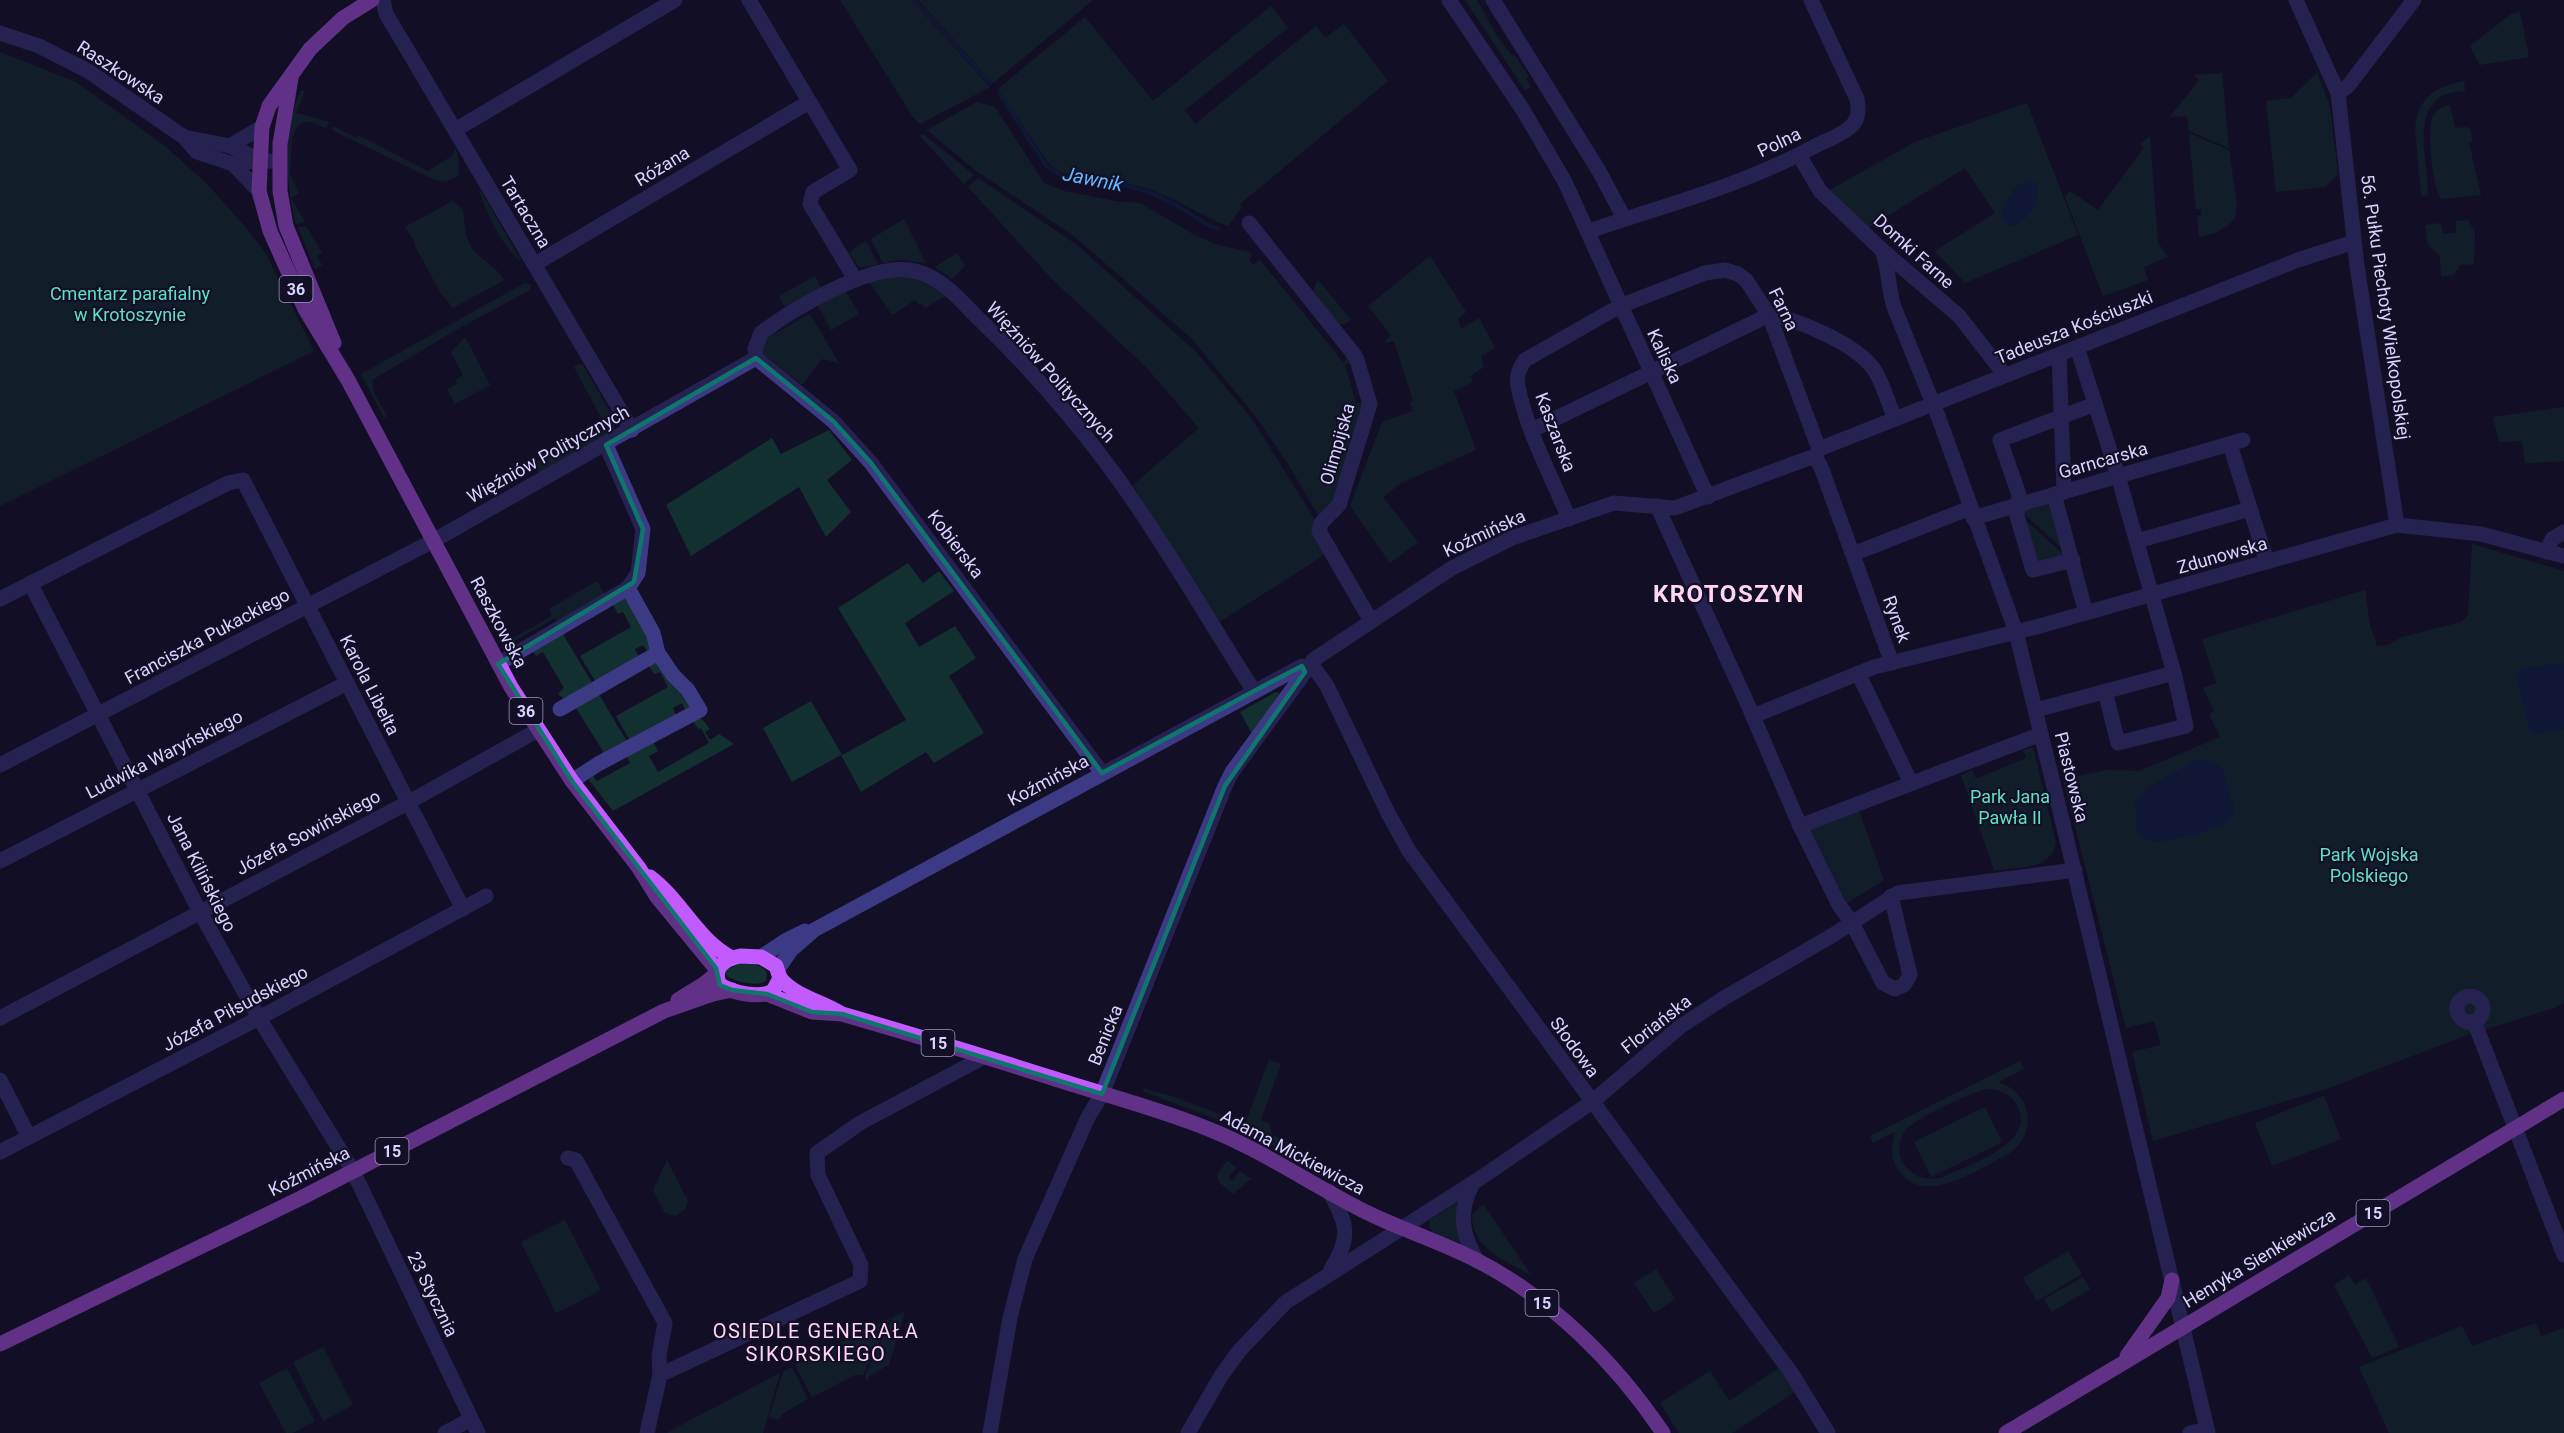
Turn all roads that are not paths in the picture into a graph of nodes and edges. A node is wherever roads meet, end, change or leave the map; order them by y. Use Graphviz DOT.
graph roads {
  1 [pos="675,0"];
  2 [pos="749,0"];
  3 [pos="1449,0"];
  4 [pos="1493,0"];
  5 [pos="1811,0"];
  6 [pos="2296,0"];
  7 [pos="2414,0"];
  8 [pos="369,2"];
  9 [pos="385,7"];
  10 [pos="0,33"];
  11 [pos="292,72"];
  12 [pos="2338,93"];
  13 [pos="809,102"];
  14 [pos="262,127"];
  15 [pos="455,130"];
  16 [pos="184,137"];
  17 [pos="230,146"];
  18 [pos="1799,155"];
  19 [pos="261,160"];
  20 [pos="279,162"];
  21 [pos="233,164"];
  22 [pos="259,191"];
  23 [pos="1624,218"];
  24 [pos="1249,223"];
  25 [pos="1589,231"];
  26 [pos="2354,242"];
  27 [pos="1882,250"];
  28 [pos="535,264"];
  29 [pos="855,279"];
  30 [pos="1620,306"];
  31 [pos="1769,315"];
  32 [pos="2077,347"];
  33 [pos="2059,354"];
  34 [pos="756,358"];
  35 [pos="1650,372"];
  36 [pos="2005,375"];
  37 [pos="348,380"];
  38 [pos="1932,404"];
  39 [pos="2095,404"];
  40 [pos="2059,417"];
  41 [pos="1895,419"];
  42 [pos="632,430"];
  43 [pos="1532,430"];
  44 [pos="606,445"];
  45 [pos="1817,454"];
  46 [pos="2118,476"];
  47 [pos="2059,493"];
  48 [pos="1708,497"];
  49 [pos="2018,505"];
  50 [pos="1657,506"];
  51 [pos="2250,509"];
  52 [pos="1971,513"];
  53 [pos="1569,519"];
  54 [pos="2397,525"];
  55 [pos="2564,532"];
  56 [pos="433,541"];
  57 [pos="2137,541"];
  58 [pos="2547,552"];
  59 [pos="1853,554"];
  60 [pos="2564,556"];
  61 [pos="2073,560"];
  62 [pos="2267,562"];
  63 [pos="30,583"];
  64 [pos="628,588"];
  65 [pos="2151,595"];
  66 [pos="0,598"];
  67 [pos="307,606"];
  68 [pos="2084,606"];
  69 [pos="1375,619"];
  70 [pos="2016,632"];
  71 [pos="658,653"];
  72 [pos="1892,663"];
  73 [pos="498,664"];
  74 [pos="1309,667"];
  75 [pos="1858,673"];
  76 [pos="2174,673"];
  77 [pos="347,683"];
  78 [pos="1254,691"];
  79 [pos="2105,691"];
  80 [pos="560,710"];
  81 [pos="2036,710"];
  82 [pos="99,714"];
  83 [pos="1753,716"];
  84 [pos="538,730"];
  85 [pos="2041,734"];
  86 [pos="0,765"];
  87 [pos="1102,773"];
  88 [pos="572,781"];
  89 [pos="1911,783"];
  90 [pos="138,790"];
  91 [pos="409,802"];
  92 [pos="1800,826"];
  93 [pos="0,861"];
  94 [pos="639,868"];
  95 [pos="2074,870"];
  96 [pos="486,896"];
  97 [pos="1891,896"];
  98 [pos="463,909"];
  99 [pos="200,912"];
  100 [pos="1847,926"];
  101 [pos="814,930"];
  102 [pos="761,957"];
  103 [pos="732,958"];
  104 [pos="717,972"];
  105 [pos="779,974"];
  106 [pos="732,990"];
  107 [pos="767,994"];
  108 [pos="664,1011"];
  109 [pos="842,1014"];
  110 [pos="0,1018"];
  111 [pos="259,1018"];
  112 [pos="2474,1021"];
  113 [pos="984,1057"];
  114 [pos="0,1080"];
  115 [pos="1102,1094"];
  116 [pos="2564,1100"];
  117 [pos="1592,1102"];
  118 [pos="2515,1129"];
  119 [pos="29,1137"];
  120 [pos="0,1152"];
  121 [pos="568,1158"];
  122 [pos="353,1171"];
  123 [pos="1473,1183"];
  124 [pos="1329,1191"];
  125 [pos="1400,1229"];
  126 [pos="2564,1255"];
  127 [pos="1477,1260"];
  128 [pos="1329,1272"];
  129 [pos="2172,1280"];
  130 [pos="2183,1327"];
  131 [pos="0,1344"];
  132 [pos="2123,1363"];
  133 [pos="660,1375"];
  134 [pos="475,1426"];
  135 [pos="2208,1431"];
  136 [pos="445,1433"];
  137 [pos="647,1433"];
  138 [pos="990,1433"];
  139 [pos="1188,1433"];
  140 [pos="1663,1433"];
  141 [pos="1828,1433"];
  142 [pos="2006,1433"];
  143 [pos="2190,1433"];
  1 -- 15 [label="street"];
  2 -- 13 [label="street"];
  3 -- 25 [label="street, Kaliska"];
  4 -- 23 [label="street"];
  5 -- 18 [label="street, Polna"];
  6 -- 12 [label="street, 56. Pułku Piechoty Wielkopolskiej"];
  7 -- 12 [label="street"];
  8 -- 9 [label="street, Tartaczna"];
  8 -- 11 [label="main road, 36"];
  9 -- 15 [label="street, Tartaczna"];
  10 -- 16 [label="street, Raszkowska"];
  11 -- 14 [label="main road, 36"];
  11 -- 20 [label="main road, 36"];
  12 -- 26 [label="street, 56. Pułku Piechoty Wielkopolskiej"];
  13 -- 28 [label="street, Różana"];
  13 -- 29 [label="street"];
  14 -- 17 [label="street"];
  14 -- 19 [label="main road, 36"];
  15 -- 28 [label="street, Tartaczna"];
  16 -- 17 [label="street, Raszkowska"];
  16 -- 21 [label="street, Raszkowska"];
  17 -- 19 [label="street, Raszkowska"];
  18 -- 23 [label="street, Polna"];
  18 -- 27 [label="street, Domki Farne"];
  19 -- 20 [label="street, Raszkowska"];
  19 -- 21 [label="street, Raszkowska"];
  19 -- 22 [label="main road, Raszkowska / 36"];
  20 -- 37 [label="main road, Raszkowska / 36"];
  21 -- 22 [label="street"];
  22 -- 37 [label="main road, Raszkowska / 36"];
  23 -- 25 [label="street, Polna"];
  24 -- 69 [label="street, Olimpijska"];
  25 -- 30 [label="street, Kaliska"];
  26 -- 32 [label="street, Tadeusza Kościuszki"];
  26 -- 54 [label="street, 56. Pułku Piechoty Wielkopolskiej"];
  27 -- 36 [label="street, Domki Farne"];
  27 -- 38 [label="street, Piastowska"];
  28 -- 42 [label="street, Tartaczna"];
  29 -- 34 [label="street, Więźniów Politycznych"];
  29 -- 78 [label="street, Więźniów Politycznych"];
  30 -- 31 [label="street, Farna"];
  30 -- 35 [label="street, Kaliska"];
  30 -- 43 [label="street, Kaszarska"];
  31 -- 35 [label="street"];
  31 -- 41 [label="street"];
  31 -- 45 [label="street, Farna"];
  32 -- 33 [label="street, Tadeusza Kościuszki"];
  32 -- 39 [label="street"];
  33 -- 36 [label="street, Tadeusza Kościuszki"];
  33 -- 40 [label="street"];
  34 -- 42 [label="street, Więźniów Politycznych"];
  34 -- 87 [label="street, Kobierska"];
  35 -- 43 [label="street"];
  35 -- 48 [label="street, Kaliska"];
  36 -- 38 [label="street, Tadeusza Kościuszki"];
  37 -- 56 [label="main road, Raszkowska / 36"];
  38 -- 41 [label="street, Tadeusza Kościuszki"];
  38 -- 52 [label="street, Piastowska"];
  39 -- 40 [label="street"];
  39 -- 46 [label="street"];
  40 -- 47 [label="street"];
  40 -- 49 [label="street"];
  41 -- 45 [label="street, Tadeusza Kościuszki"];
  42 -- 44 [label="street, Więźniów Politycznych"];
  43 -- 53 [label="street, Kaszarska"];
  44 -- 56 [label="street, Więźniów Politycznych"];
  44 -- 64 [label="street"];
  45 -- 48 [label="street"];
  45 -- 59 [label="street, Rynek"];
  46 -- 47 [label="street, Garncarska"];
  46 -- 51 [label="street, Garncarska"];
  46 -- 57 [label="street"];
  47 -- 49 [label="street, Garncarska"];
  47 -- 61 [label="street"];
  48 -- 50 [label="street"];
  49 -- 52 [label="street, Garncarska"];
  49 -- 61 [label="street"];
  50 -- 53 [label="street, Koźmińska"];
  50 -- 83 [label="street"];
  51 -- 57 [label="street"];
  51 -- 62 [label="street"];
  52 -- 59 [label="street, Garncarska"];
  52 -- 70 [label="street, Piastowska"];
  53 -- 69 [label="street, Koźmińska"];
  54 -- 58 [label="street, Zdunowska"];
  54 -- 62 [label="street, Zdunowska"];
  55 -- 58 [label="street"];
  56 -- 67 [label="street, Franciszka Pukackiego"];
  56 -- 73 [label="main road, Raszkowska / 36"];
  57 -- 65 [label="street"];
  58 -- 60 [label="street, Zdunowska"];
  59 -- 72 [label="street, Rynek"];
  61 -- 68 [label="street"];
  62 -- 65 [label="street, Zdunowska"];
  63 -- 66 [label="street"];
  63 -- 67 [label="street, Karola Libelta"];
  63 -- 82 [label="street, Jana Kilińskiego"];
  64 -- 71 [label="street"];
  64 -- 73 [label="street"];
  65 -- 70 [label="street, Zdunowska"];
  65 -- 76 [label="street"];
  67 -- 77 [label="street, Karola Libelta"];
  67 -- 82 [label="street, Franciszka Pukackiego"];
  69 -- 74 [label="street, Koźmińska"];
  70 -- 72 [label="street, Zdunowska"];
  70 -- 81 [label="street, Piastowska"];
  71 -- 80 [label="street"];
  71 -- 88 [label="street"];
  72 -- 75 [label="street, Rynek"];
  73 -- 84 [label="main road, Raszkowska / 36"];
  74 -- 78 [label="street, Koźmińska"];
  74 -- 115 [label="street, Benicka"];
  74 -- 117 [label="street, Słodowa"];
  75 -- 83 [label="street, Rynek"];
  75 -- 89 [label="street"];
  76 -- 79 [label="street"];
  76 -- 79 [label="street"];
  77 -- 90 [label="street, Ludwika Waryńskiego"];
  77 -- 91 [label="street, Karola Libelta"];
  78 -- 87 [label="street, Koźmińska"];
  79 -- 81 [label="street"];
  81 -- 85 [label="street, Piastowska"];
  82 -- 86 [label="street, Franciszka Pukackiego"];
  82 -- 90 [label="street, Jana Kilińskiego"];
  83 -- 92 [label="street"];
  84 -- 88 [label="main road, Raszkowska / 36"];
  84 -- 91 [label="street, Józefa Sowińskiego"];
  85 -- 89 [label="street"];
  85 -- 95 [label="street, Piastowska"];
  87 -- 101 [label="street, Koźmińska"];
  88 -- 94 [label="main road, Raszkowska / 36"];
  89 -- 92 [label="street"];
  90 -- 93 [label="street, Ludwika Waryńskiego"];
  90 -- 99 [label="street, Jana Kilińskiego"];
  91 -- 98 [label="street, Karola Libelta"];
  91 -- 99 [label="street, Józefa Sowińskiego"];
  92 -- 100 [label="street"];
  94 -- 103 [label="main road, Raszkowska / 36"];
  94 -- 104 [label="main road, Raszkowska / 36"];
  95 -- 97 [label="street, Floriańska"];
  95 -- 129 [label="street, Piastowska"];
  96 -- 98 [label="street, Józefa Piłsudskiego"];
  97 -- 100 [label="street, Floriańska"];
  97 -- 100 [label="street"];
  98 -- 111 [label="street, Józefa Piłsudskiego"];
  99 -- 110 [label="street, Józefa Sowińskiego"];
  99 -- 111 [label="street, Jana Kilińskiego"];
  100 -- 117 [label="street, Floriańska"];
  101 -- 102 [label="street, Koźmińska"];
  101 -- 105 [label="street, Koźmińska"];
  102 -- 103 [label="main road"];
  102 -- 105 [label="main road, 15"];
  103 -- 104 [label="main road, 15"];
  104 -- 106 [label="main road"];
  104 -- 108 [label="main road, Koźmińska / 15"];
  105 -- 107 [label="main road"];
  105 -- 109 [label="main road, Adama Mickiewicza / 15"];
  106 -- 107 [label="main road, 15"];
  106 -- 108 [label="main road, Koźmińska / 15"];
  107 -- 109 [label="main road, Adama Mickiewicza / 15"];
  108 -- 122 [label="main road, Koźmińska / 15"];
  109 -- 113 [label="main road, Adama Mickiewicza / 15"];
  111 -- 119 [label="street, Józefa Piłsudskiego"];
  111 -- 122 [label="street, Jana Kilińskiego"];
  112 -- 118 [label="street"];
  113 -- 115 [label="main road, Adama Mickiewicza / 15"];
  113 -- 133 [label="street"];
  114 -- 119 [label="street"];
  115 -- 124 [label="main road, Adama Mickiewicza / 15"];
  115 -- 138 [label="street, Benicka"];
  116 -- 118 [label="main road, Henryka Sienkiewicza / 15"];
  117 -- 123 [label="street, Floriańska"];
  117 -- 141 [label="street, Słodowa"];
  118 -- 126 [label="street"];
  118 -- 130 [label="main road, Henryka Sienkiewicza / 15"];
  119 -- 120 [label="street, Józefa Piłsudskiego"];
  121 -- 133 [label="street"];
  122 -- 131 [label="main road, Koźmińska / 15"];
  122 -- 134 [label="street, 23 Stycznia"];
  123 -- 125 [label="street, Floriańska"];
  123 -- 127 [label="street"];
  124 -- 125 [label="main road, Adama Mickiewicza / 15"];
  124 -- 128 [label="street"];
  125 -- 127 [label="main road, Adama Mickiewicza / 15"];
  125 -- 128 [label="street, Floriańska"];
  127 -- 140 [label="main road, Adama Mickiewicza / 15"];
  128 -- 139 [label="street, Floriańska"];
  129 -- 130 [label="street, Piastowska"];
  129 -- 132 [label="main road"];
  130 -- 132 [label="main road, Henryka Sienkiewicza / 15"];
  130 -- 135 [label="street, Piastowska"];
  132 -- 142 [label="main road, Henryka Sienkiewicza / 15"];
  133 -- 137 [label="street"];
  134 -- 136 [label="street"];
  135 -- 143 [label="street"];
}
